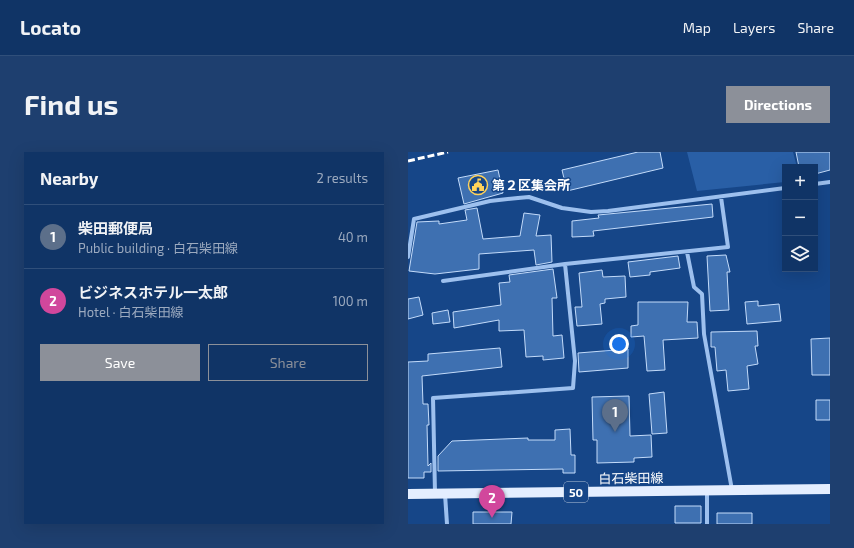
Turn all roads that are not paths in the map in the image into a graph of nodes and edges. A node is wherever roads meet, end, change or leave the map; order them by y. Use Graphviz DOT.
graph roads {
  1 [pos="830,182"];
  2 [pos="818,184"];
  3 [pos="782,188"];
  4 [pos="721,196"];
  5 [pos="410,241"];
  6 [pos="687,252"];
  7 [pos="408,257"];
  8 [pos="565,264"];
  9 [pos="444,281"];
  10 [pos="830,489"];
  11 [pos="732,490"];
  12 [pos="707,491"];
  13 [pos="440,493"];
  14 [pos="408,494"];
  15 [pos="447,524"];
  16 [pos="707,524"];
  1 -- 2 [label="street"];
  3 -- 4 [label="street"];
  4 -- 5 [label="street"];
  4 -- 6 [label="street"];
  5 -- 7 [label="street"];
  6 -- 8 [label="street"];
  6 -- 11 [label="street"];
  8 -- 9 [label="street"];
  8 -- 13 [label="street"];
  10 -- 11 [label="main road, 白石柴田線 / 50"];
  11 -- 12 [label="main road, 白石柴田線 / 50"];
  12 -- 13 [label="main road, 白石柴田線 / 50"];
  12 -- 16 [label="street"];
  13 -- 14 [label="main road, 白石柴田線 / 50"];
  13 -- 15 [label="street"];
}
